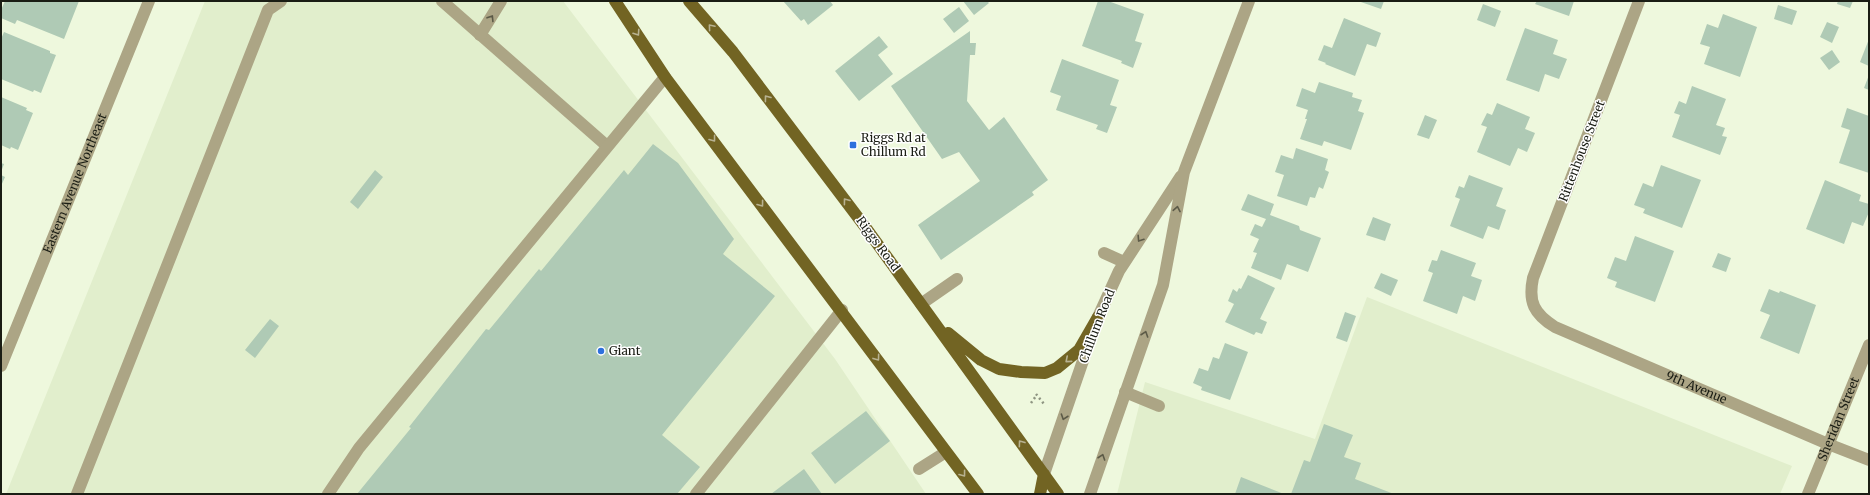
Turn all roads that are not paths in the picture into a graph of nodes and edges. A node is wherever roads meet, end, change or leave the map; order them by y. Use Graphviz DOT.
graph roads {
  1 [pos="149,1"];
  2 [pos="281,1"];
  3 [pos="442,1"];
  4 [pos="501,1"];
  5 [pos="615,1"];
  6 [pos="689,1"];
  7 [pos="1249,1"];
  8 [pos="1639,1"];
  9 [pos="480,35"];
  10 [pos="665,76"];
  11 [pos="607,146"];
  12 [pos="1184,172"];
  13 [pos="1104,253"];
  14 [pos="1124,262"];
  15 [pos="958,279"];
  16 [pos="1532,303"];
  17 [pos="921,304"];
  18 [pos="842,310"];
  19 [pos="1098,317"];
  20 [pos="934,321"];
  21 [pos="1869,345"];
  22 [pos="1,366"];
  23 [pos="1125,392"];
  24 [pos="1158,406"];
  25 [pos="1828,444"];
  26 [pos="946,452"];
  27 [pos="1869,460"];
  28 [pos="919,470"];
  29 [pos="1044,474"];
  30 [pos="77,494"];
  31 [pos="328,494"];
  32 [pos="696,494"];
  33 [pos="978,494"];
  34 [pos="1040,494"];
  35 [pos="1058,494"];
  36 [pos="1090,494"];
  37 [pos="1808,494"];
  1 -- 22 [label="street, Eastern Avenue Northeast"];
  2 -- 30 [label="street"];
  3 -- 9 [label="street"];
  9 -- 4 [label="street, one-way"];
  5 -- 10 [label="main road, one-way"];
  17 -- 6 [label="main road, Riggs Road, one-way"];
  7 -- 12 [label="street, Chillum Road"];
  8 -- 16 [label="street, Rittenhouse Street"];
  9 -- 11 [label="street"];
  10 -- 11 [label="street"];
  10 -- 18 [label="main road, one-way"];
  11 -- 31 [label="street"];
  12 -- 14 [label="street, Chillum Road, one-way"];
  23 -- 12 [label="street, Chillum Road, one-way"];
  13 -- 14 [label="street"];
  14 -- 19 [label="street, Chillum Road"];
  15 -- 17 [label="street"];
  16 -- 25 [label="street, 9th Avenue"];
  17 -- 20 [label="main road, Riggs Road"];
  18 -- 26 [label="main road, one-way"];
  18 -- 32 [label="street"];
  19 -- 20 [label="main road, one-way"];
  19 -- 29 [label="street, Chillum Road, one-way"];
  29 -- 20 [label="main road, Riggs Road, one-way"];
  21 -- 25 [label="street, Sheridan Street"];
  23 -- 24 [label="street"];
  36 -- 23 [label="street, Chillum Road, one-way"];
  25 -- 27 [label="street, 9th Avenue"];
  25 -- 37 [label="street, Sheridan Street"];
  26 -- 28 [label="street"];
  26 -- 33 [label="main road, one-way"];
  29 -- 34 [label="main road, Chillum Road"];
  29 -- 35 [label="main road, Riggs Road"];
}
